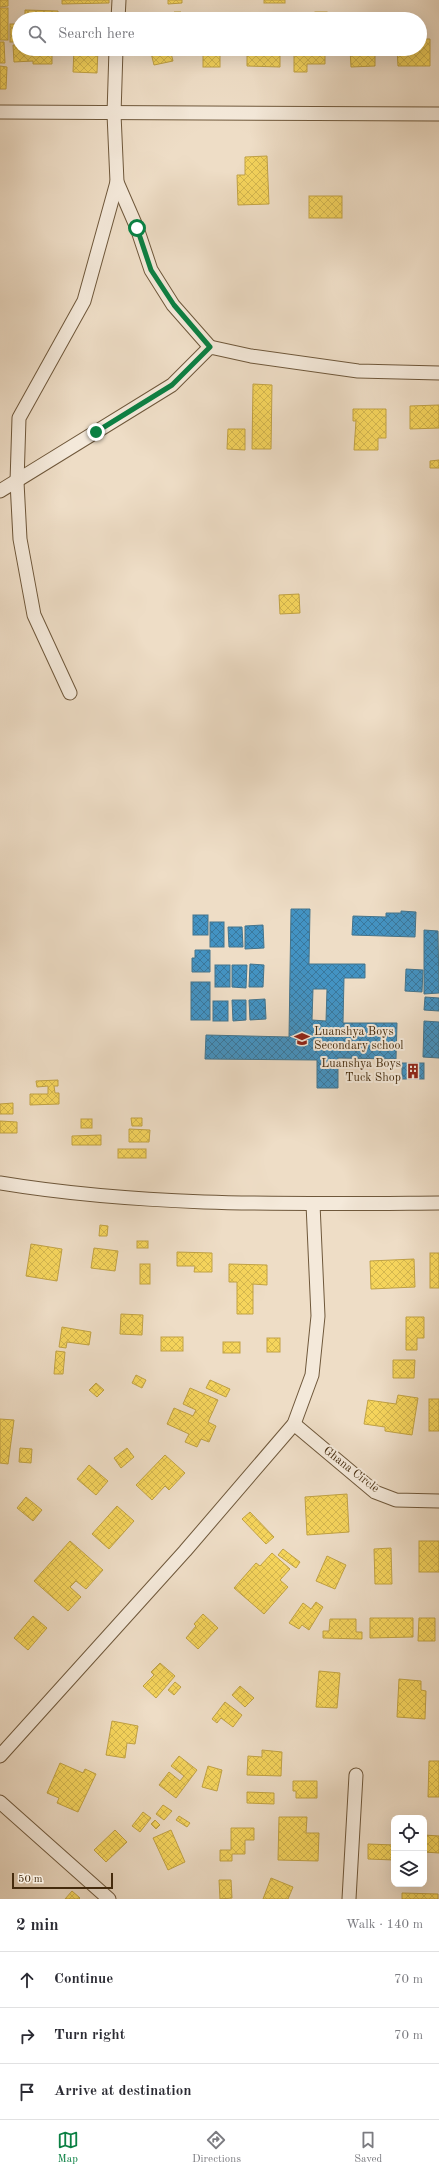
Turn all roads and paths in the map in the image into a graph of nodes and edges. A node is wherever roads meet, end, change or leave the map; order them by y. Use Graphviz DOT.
graph roads {
  1 [pos="119,0"];
  2 [pos="118,12"];
  3 [pos="116,56"];
  4 [pos="0,112"];
  5 [pos="114,114"];
  6 [pos="439,114"];
  7 [pos="117,182"];
  8 [pos="210,347"];
  9 [pos="439,373"];
  10 [pos="17,482"];
  11 [pos="0,491"];
  12 [pos="70,693"];
  13 [pos="0,1183"];
  14 [pos="439,1203"];
  15 [pos="313,1204"];
  16 [pos="294,1424"];
  17 [pos="439,1501"];
  18 [pos="0,1756"];
  19 [pos="356,1775"];
  20 [pos="0,1802"];
  21 [pos="109,1899"];
  22 [pos="349,1899"];
  1 -- 2 [label="street"];
  3 -- 5 [label="street"];
  4 -- 5 [label="street"];
  5 -- 6 [label="street"];
  5 -- 7 [label="street"];
  7 -- 8 [label="street"];
  7 -- 10 [label="street"];
  8 -- 9 [label="street"];
  8 -- 10 [label="street"];
  10 -- 11 [label="street"];
  10 -- 12 [label="street"];
  13 -- 15 [label="street"];
  14 -- 15 [label="street"];
  15 -- 16 [label="street"];
  16 -- 17 [label="street, Ghana Circle"];
  16 -- 18 [label="street"];
  19 -- 22 [label="street"];
  20 -- 21 [label="street"];
}
